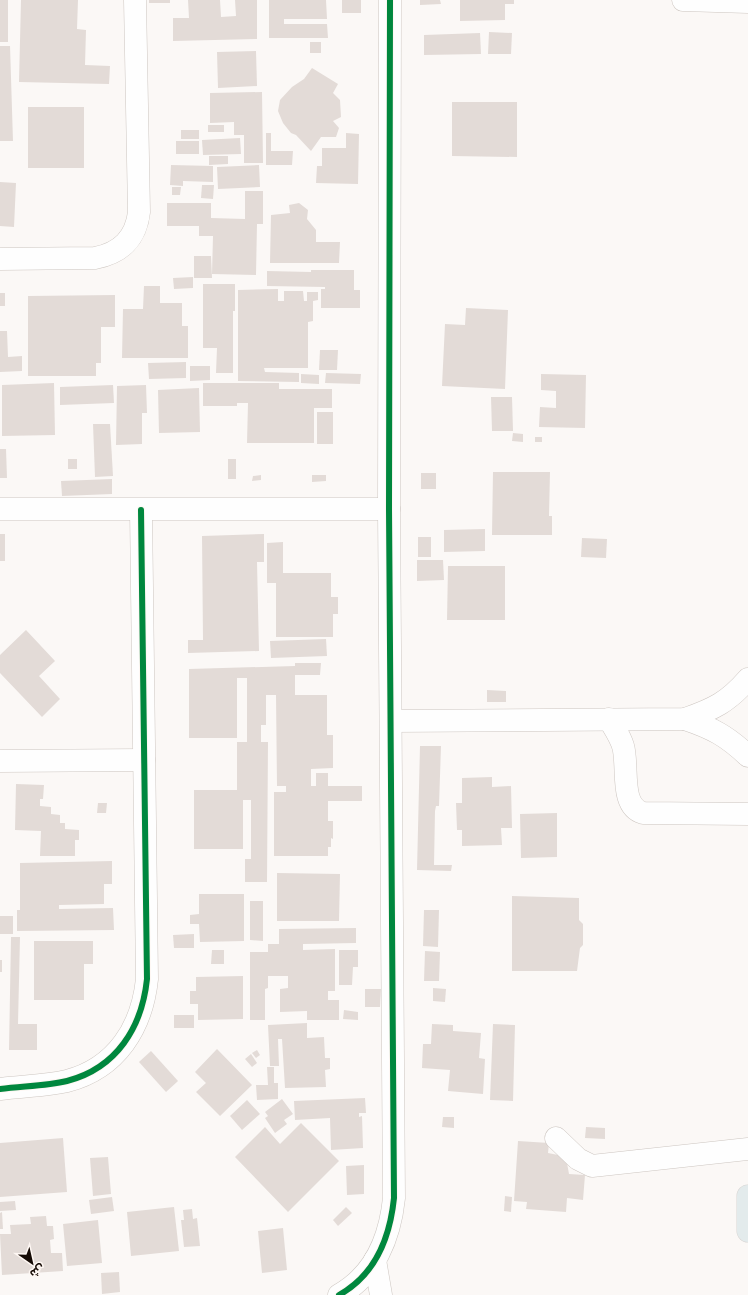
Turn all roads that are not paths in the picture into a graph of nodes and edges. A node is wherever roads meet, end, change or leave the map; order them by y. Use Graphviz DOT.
graph roads {
  1 [pos="135,0"];
  2 [pos="390,0"];
  3 [pos="683,0"];
  4 [pos="748,2"];
  5 [pos="0,259"];
  6 [pos="0,509"];
  7 [pos="390,509"];
  8 [pos="141,510"];
  9 [pos="748,679"];
  10 [pos="609,719"];
  11 [pos="685,719"];
  12 [pos="391,721"];
  13 [pos="748,756"];
  14 [pos="144,760"];
  15 [pos="0,761"];
  16 [pos="748,814"];
  17 [pos="0,1089"];
  18 [pos="556,1138"];
  19 [pos="748,1149"];
  20 [pos="748,1196"];
  21 [pos="748,1231"];
  22 [pos="375,1260"];
  23 [pos="339,1295"];
  24 [pos="381,1295"];
  1 -- 5 [label="street"];
  2 -- 7 [label="street"];
  3 -- 4 [label="street"];
  6 -- 8 [label="street"];
  7 -- 8 [label="street"];
  7 -- 12 [label="street"];
  8 -- 14 [label="street"];
  9 -- 11 [label="street"];
  10 -- 11 [label="street"];
  10 -- 12 [label="street"];
  10 -- 16 [label="street"];
  11 -- 13 [label="street"];
  12 -- 22 [label="street"];
  14 -- 15 [label="street"];
  14 -- 17 [label="street"];
  18 -- 19 [label="street"];
  20 -- 21 [label="main road"];
  22 -- 23 [label="street"];
  22 -- 24 [label="street"];
}
